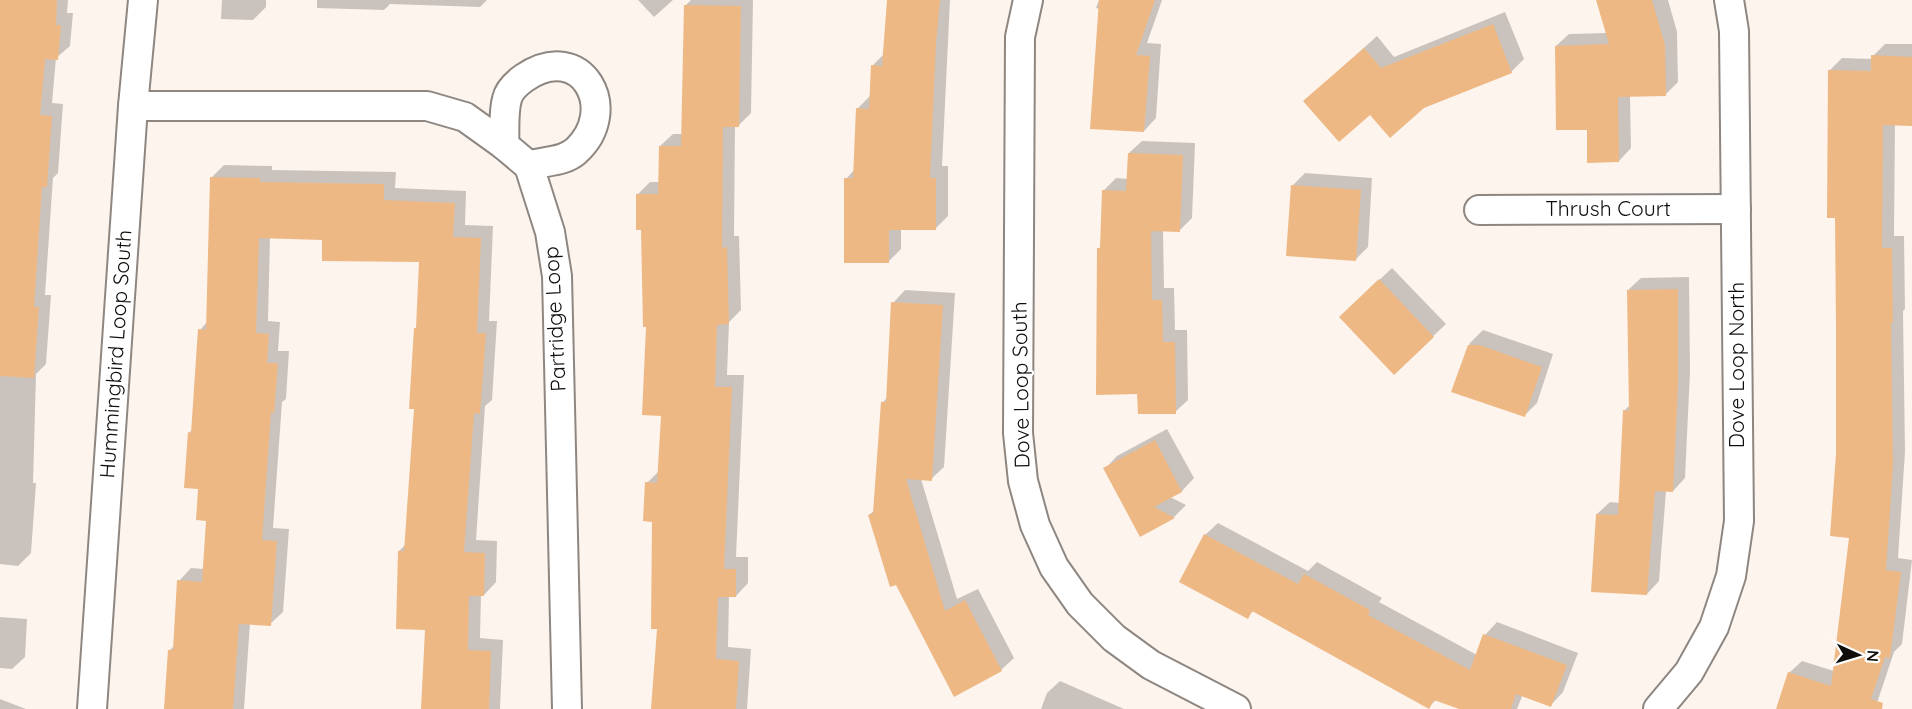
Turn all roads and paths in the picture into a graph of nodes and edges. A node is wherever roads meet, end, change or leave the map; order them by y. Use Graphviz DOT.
graph roads {
  1 [pos="143,0"];
  2 [pos="1028,0"];
  3 [pos="1729,0"];
  4 [pos="133,106"];
  5 [pos="504,145"];
  6 [pos="529,166"];
  7 [pos="1736,209"];
  8 [pos="1479,210"];
  9 [pos="92,709"];
  10 [pos="567,709"];
  11 [pos="1236,709"];
  12 [pos="1658,709"];
  1 -- 4 [label="street, Hummingbird Loop South"];
  2 -- 11 [label="street, Dove Loop South"];
  3 -- 7 [label="street, Dove Loop North"];
  4 -- 5 [label="street"];
  4 -- 9 [label="street, Hummingbird Loop South"];
  5 -- 6 [label="street"];
  5 -- 6 [label="street"];
  6 -- 10 [label="street, Partridge Loop"];
  7 -- 8 [label="street, Thrush Court"];
  7 -- 12 [label="street, Dove Loop North"];
}
